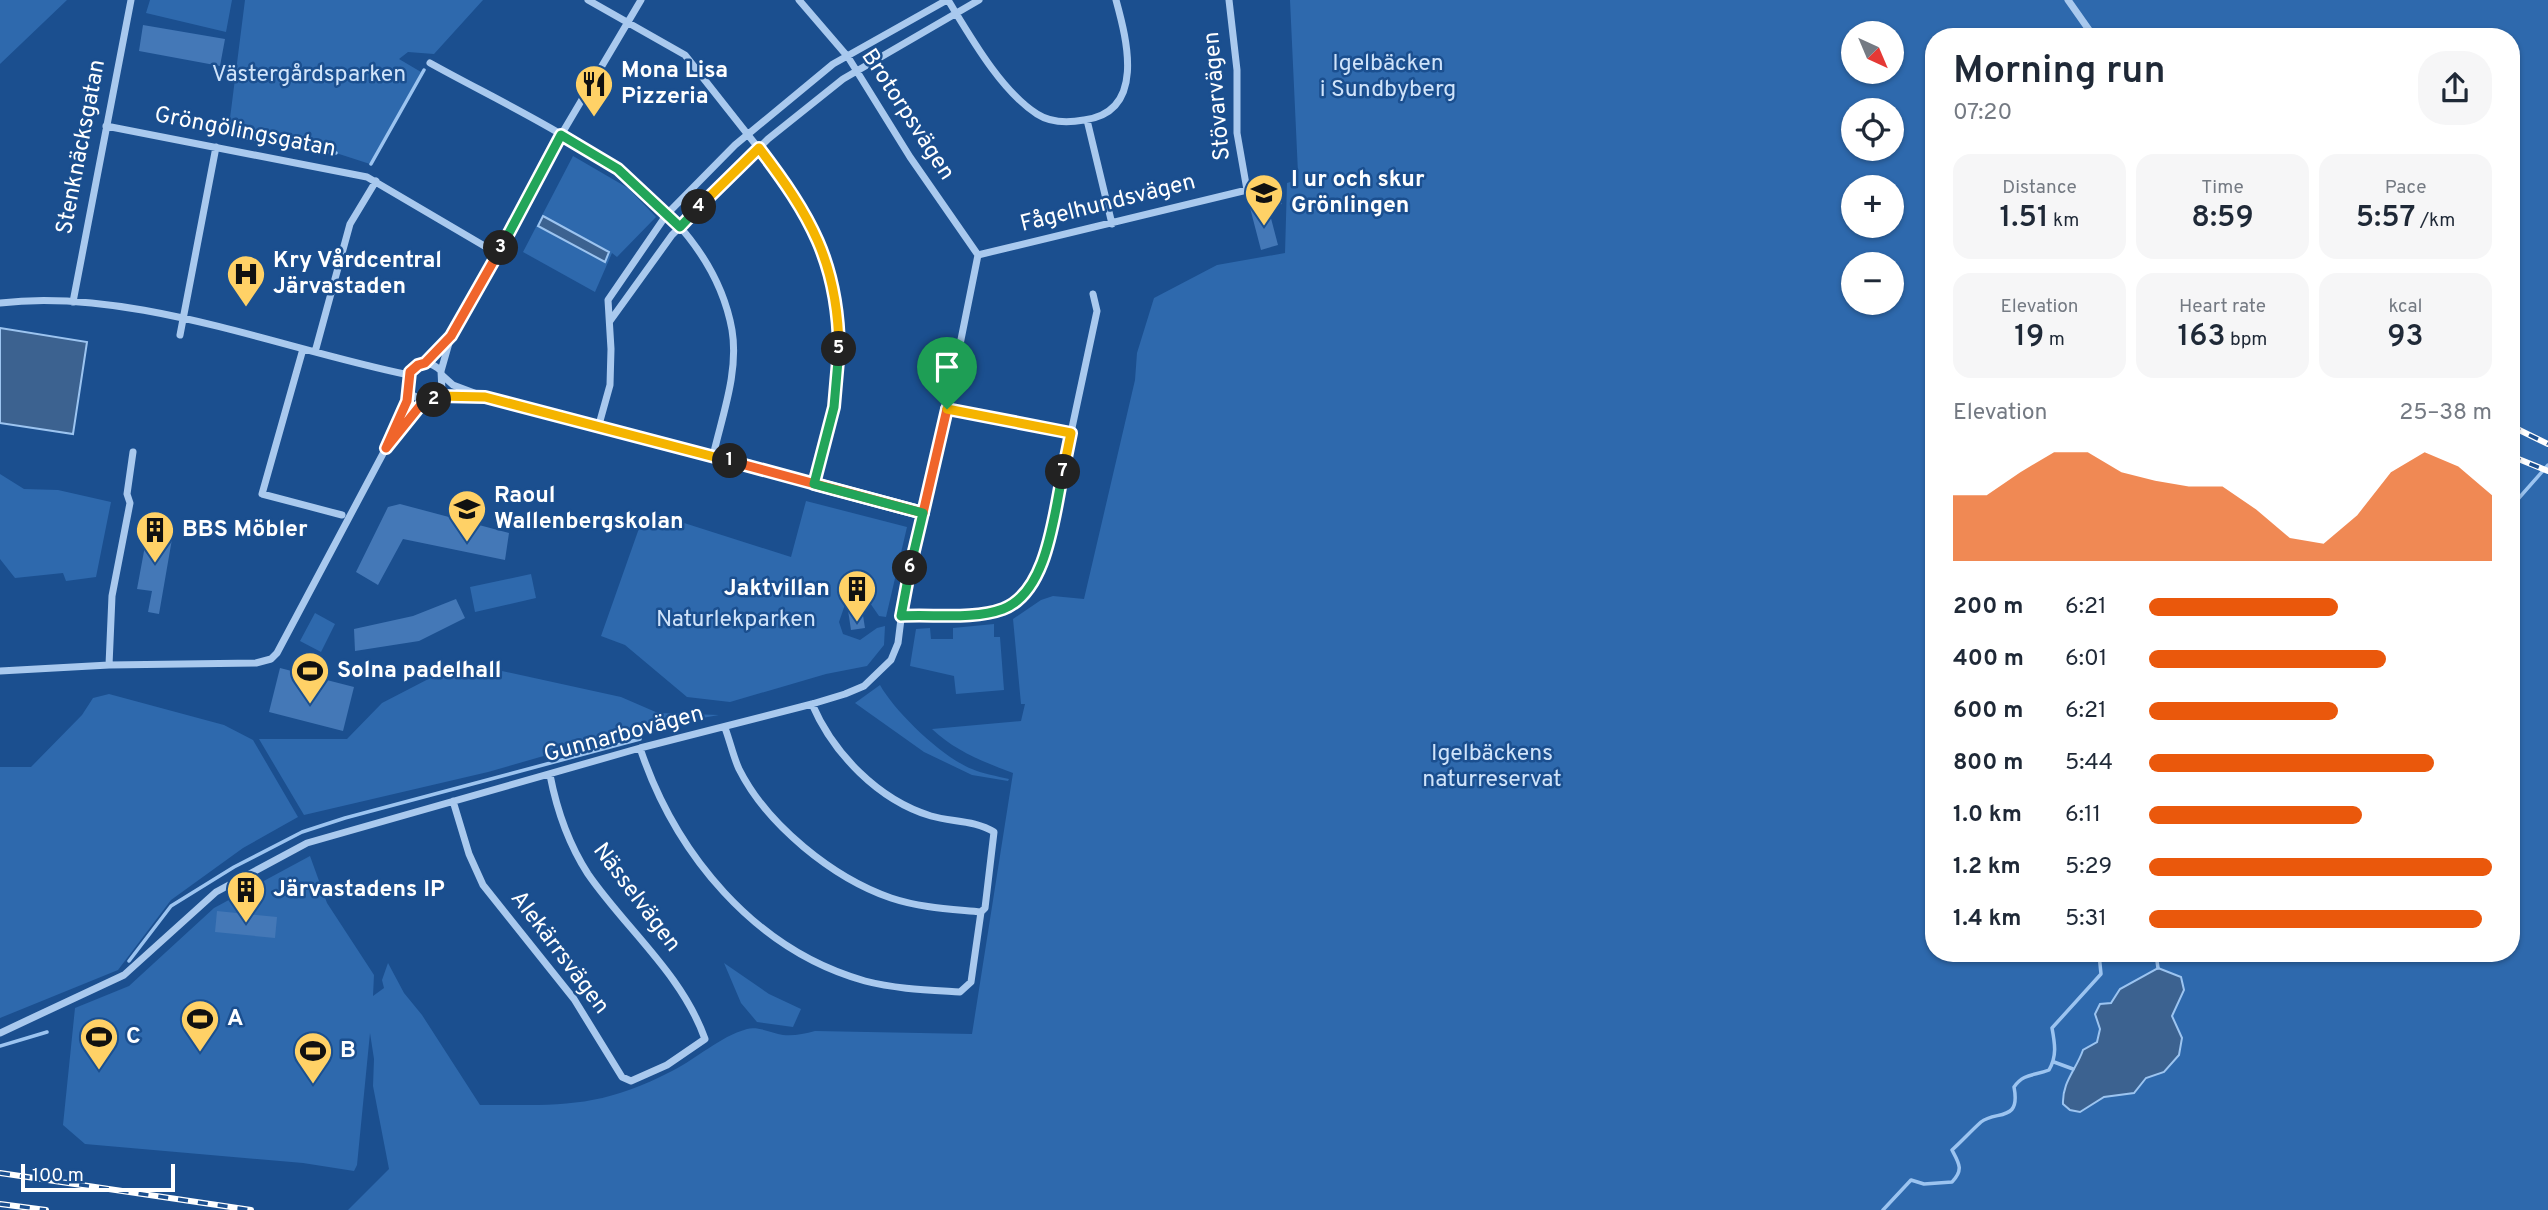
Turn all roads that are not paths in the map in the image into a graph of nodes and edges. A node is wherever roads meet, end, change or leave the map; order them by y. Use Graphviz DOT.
graph roads {
  1 [pos="131,0"];
  2 [pos="587,0"];
  3 [pos="641,0"];
  4 [pos="799,0"];
  5 [pos="947,0"];
  6 [pos="979,0"];
  7 [pos="1116,0"];
  8 [pos="1229,0"];
  9 [pos="2068,0"];
  10 [pos="956,13"];
  11 [pos="628,23"];
  12 [pos="2088,28"];
  13 [pos="848,57"];
  14 [pos="430,63"];
  15 [pos="857,71"];
  16 [pos="1087,120"];
  17 [pos="106,126"];
  18 [pos="749,134"];
  19 [pos="561,135"];
  20 [pos="216,147"];
  21 [pos="759,148"];
  22 [pos="376,181"];
  23 [pos="1247,190"];
  24 [pos="667,214"];
  25 [pos="1112,224"];
  26 [pos="680,227"];
  27 [pos="498,254"];
  28 [pos="978,255"];
  29 [pos="1093,294"];
  30 [pos="73,302"];
  31 [pos="0,303"];
  32 [pos="184,320"];
  33 [pos="610,321"];
  34 [pos="180,335"];
  35 [pos="451,336"];
  36 [pos="303,349"];
  37 [pos="315,352"];
  38 [pos="425,363"];
  39 [pos="442,374"];
  40 [pos="409,375"];
  41 [pos="409,389"];
  42 [pos="439,396"];
  43 [pos="485,397"];
  44 [pos="426,402"];
  45 [pos="947,409"];
  46 [pos="598,428"];
  47 [pos="1071,433"];
  48 [pos="386,448"];
  49 [pos="133,452"];
  50 [pos="713,456"];
  51 [pos="814,484"];
  52 [pos="923,513"];
  53 [pos="342,515"];
  54 [pos="901,616"];
  55 [pos="109,665"];
  56 [pos="0,671"];
  57 [pos="811,704"];
  58 [pos="726,728"];
  59 [pos="640,748"];
  60 [pos="550,775"];
  61 [pos="453,800"];
  62 [pos="981,912"];
  63 [pos="0,1032"];
  64 [pos="705,1039"];
  1 -- 17 [label="street, Stenknäcksgatan"];
  2 -- 11 [label="street"];
  3 -- 11 [label="street"];
  4 -- 13 [label="street, Brotorpsvägen"];
  5 -- 10 [label="street"];
  5 -- 13 [label="street"];
  6 -- 10 [label="street"];
  7 -- 16 [label="street"];
  8 -- 23 [label="street, Stövarvägen"];
  9 -- 12 [label="street"];
  10 -- 15 [label="street"];
  10 -- 16 [label="street"];
  11 -- 18 [label="street"];
  11 -- 19 [label="street"];
  13 -- 15 [label="street, Brotorpsvägen"];
  13 -- 18 [label="street"];
  14 -- 19 [label="street"];
  15 -- 21 [label="street"];
  15 -- 28 [label="street, Brotorpsvägen"];
  16 -- 25 [label="street"];
  17 -- 20 [label="street, Gröngölingsgatan"];
  17 -- 30 [label="street, Stenknäcksgatan"];
  18 -- 21 [label="street"];
  18 -- 24 [label="street"];
  19 -- 24 [label="street"];
  19 -- 27 [label="street"];
  20 -- 22 [label="street, Gröngölingsgatan"];
  20 -- 32 [label="street"];
  21 -- 26 [label="street"];
  21 -- 51 [label="street"];
  22 -- 27 [label="street, Gröngölingsgatan"];
  22 -- 37 [label="street"];
  23 -- 25 [label="street, Fågelhundsvägen"];
  24 -- 26 [label="street"];
  24 -- 33 [label="street"];
  25 -- 28 [label="street, Fågelhundsvägen"];
  26 -- 33 [label="street"];
  26 -- 50 [label="street"];
  27 -- 35 [label="street"];
  28 -- 45 [label="street, Gunnarbovägen"];
  29 -- 47 [label="street"];
  30 -- 31 [label="street"];
  30 -- 32 [label="street"];
  32 -- 34 [label="street"];
  32 -- 36 [label="street"];
  33 -- 46 [label="street"];
  35 -- 38 [label="street"];
  35 -- 39 [label="street"];
  36 -- 37 [label="street"];
  36 -- 53 [label="street"];
  37 -- 40 [label="street"];
  38 -- 39 [label="street"];
  38 -- 40 [label="street"];
  39 -- 42 [label="street"];
  39 -- 43 [label="street"];
  40 -- 41 [label="street"];
  41 -- 44 [label="street"];
  41 -- 48 [label="street"];
  42 -- 43 [label="street"];
  42 -- 44 [label="street"];
  43 -- 46 [label="street"];
  44 -- 48 [label="street"];
  45 -- 47 [label="street"];
  45 -- 52 [label="street, Gunnarbovägen"];
  46 -- 50 [label="street"];
  47 -- 54 [label="street"];
  48 -- 55 [label="street"];
  49 -- 55 [label="street"];
  50 -- 51 [label="street"];
  51 -- 52 [label="street"];
  52 -- 54 [label="street, Gunnarbovägen"];
  54 -- 57 [label="street, Gunnarbovägen"];
  55 -- 56 [label="street"];
  57 -- 58 [label="street, Gunnarbovägen"];
  57 -- 62 [label="street"];
  58 -- 59 [label="street, Gunnarbovägen"];
  58 -- 62 [label="street"];
  59 -- 60 [label="street, Gunnarbovägen"];
  59 -- 62 [label="street"];
  60 -- 61 [label="street, Gunnarbovägen"];
  60 -- 64 [label="street, Nässelvägen"];
  61 -- 63 [label="street, Gunnarbovägen"];
  61 -- 64 [label="street, Alekärrsvägen"];
}
